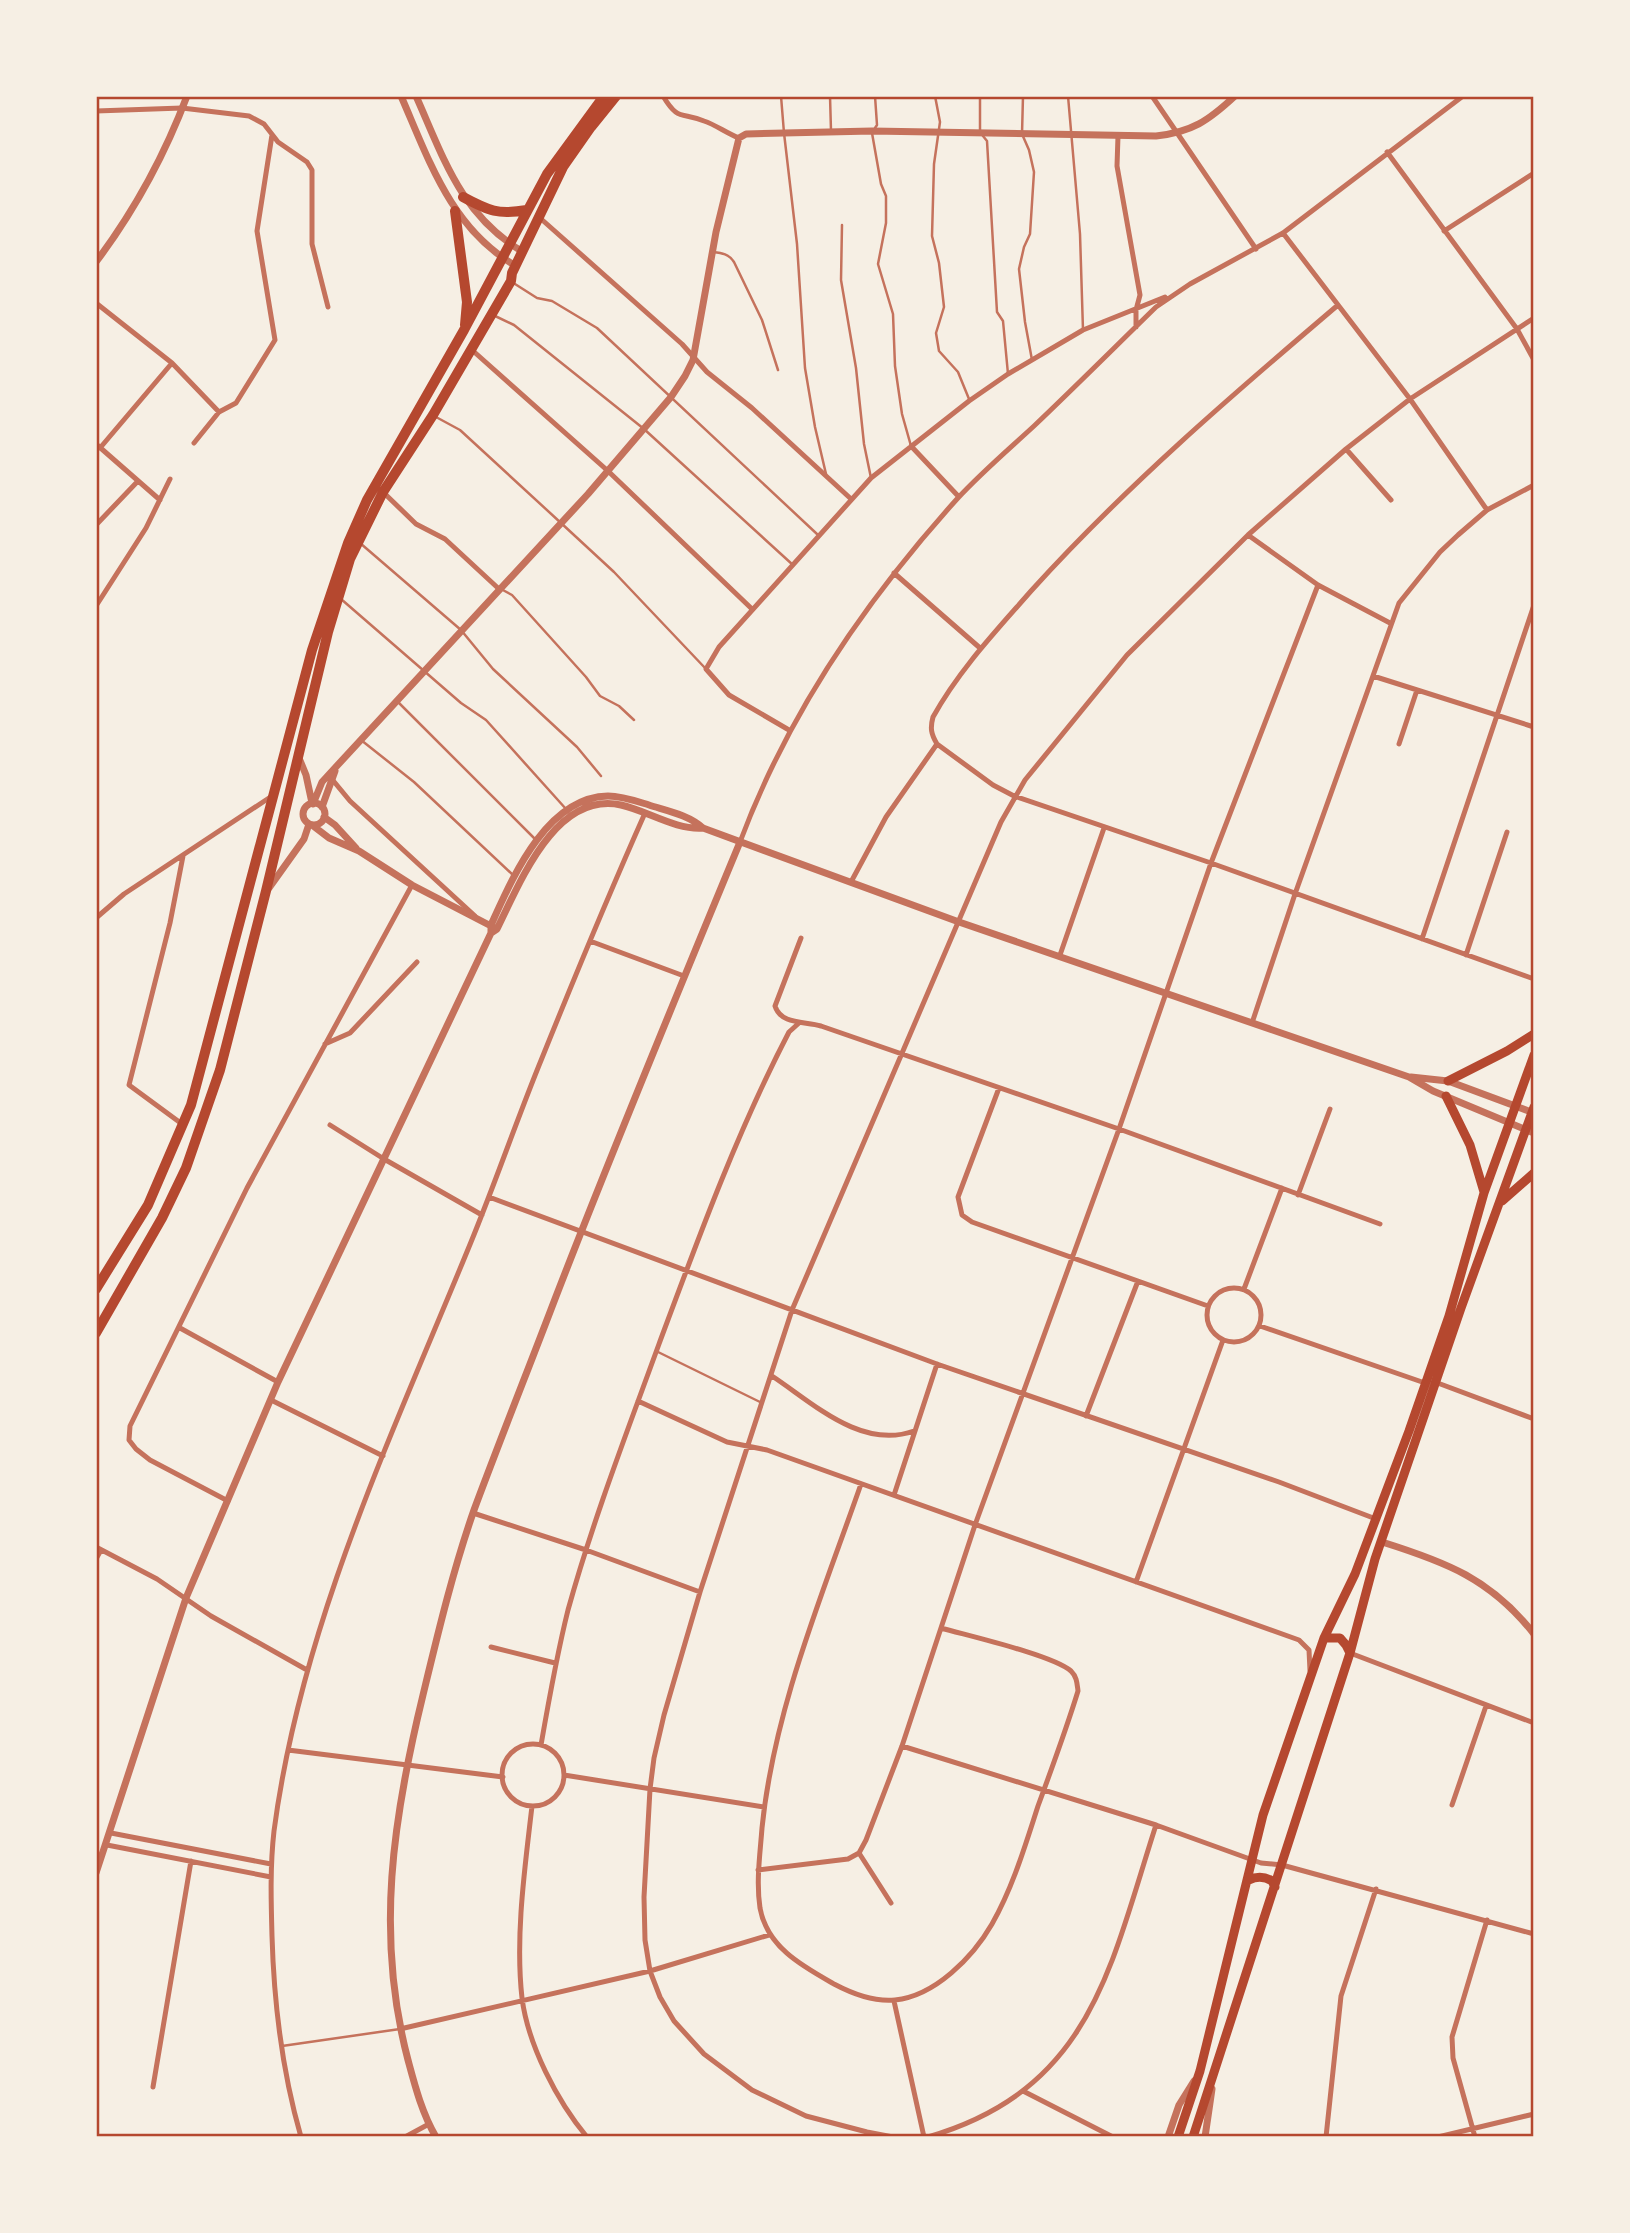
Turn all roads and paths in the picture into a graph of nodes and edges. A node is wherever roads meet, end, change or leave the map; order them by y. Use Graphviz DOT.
graph roads {
  1 [pos="187,96"];
  2 [pos="401,96"];
  3 [pos="416,96"];
  4 [pos="604,96"];
  5 [pos="616,96"];
  6 [pos="663,96"];
  7 [pos="782,96"];
  8 [pos="830,96"];
  9 [pos="876,96"];
  10 [pos="936,96"];
  11 [pos="979,96"];
  12 [pos="1023,96"];
  13 [pos="1068,96"];
  14 [pos="1152,96"];
  15 [pos="1234,96"];
  16 [pos="1463,96"];
  17 [pos="182,108"];
  18 [pos="422,110"];
  19 [pos="96,111"];
  20 [pos="410,115"];
  21 [pos="872,131"];
  22 [pos="831,132"];
  23 [pos="783,133"];
  24 [pos="939,133"];
  25 [pos="980,133"];
  26 [pos="1022,134"];
  27 [pos="1178,134"];
  28 [pos="272,135"];
  29 [pos="1070,135"];
  30 [pos="1118,136"];
  31 [pos="738,138"];
  32 [pos="1387,152"];
  33 [pos="1534,173"];
  34 [pos="463,197"];
  35 [pos="527,210"];
  36 [pos="455,211"];
  37 [pos="540,218"];
  38 [pos="842,225"];
  39 [pos="1444,231"];
  40 [pos="1283,233"];
  41 [pos="509,244"];
  42 [pos="1256,249"];
  43 [pos="523,252"];
  44 [pos="713,252"];
  45 [pos="502,258"];
  46 [pos="96,262"];
  47 [pos="516,266"];
  48 [pos="511,281"];
  49 [pos="1174,293"];
  50 [pos="96,303"];
  51 [pos="1338,305"];
  52 [pos="328,307"];
  53 [pos="1136,310"];
  54 [pos="490,314"];
  55 [pos="1534,318"];
  56 [pos="1136,327"];
  57 [pos="1517,329"];
  58 [pos="464,330"];
  59 [pos="1083,330"];
  60 [pos="472,350"];
  61 [pos="694,357"];
  62 [pos="1032,360"];
  63 [pos="1534,360"];
  64 [pos="172,363"];
  65 [pos="778,370"];
  66 [pos="1008,374"];
  67 [pos="671,397"];
  68 [pos="1410,399"];
  69 [pos="969,401"];
  70 [pos="219,412"];
  71 [pos="433,415"];
  72 [pos="644,429"];
  73 [pos="194,443"];
  74 [pos="98,446"];
  75 [pos="911,446"];
  76 [pos="1346,449"];
  77 [pos="608,471"];
  78 [pos="827,477"];
  79 [pos="871,478"];
  80 [pos="170,479"];
  81 [pos="138,481"];
  82 [pos="1534,485"];
  83 [pos="383,492"];
  84 [pos="959,497"];
  85 [pos="850,498"];
  86 [pos="160,500"];
  87 [pos="1391,500"];
  88 [pos="1487,510"];
  89 [pos="561,523"];
  90 [pos="96,525"];
  91 [pos="1248,535"];
  92 [pos="820,537"];
  93 [pos="357,541"];
  94 [pos="794,566"];
  95 [pos="894,573"];
  96 [pos="1318,584"];
  97 [pos="499,589"];
  98 [pos="338,597"];
  99 [pos="1534,605"];
  100 [pos="96,606"];
  101 [pos="752,609"];
  102 [pos="1390,622"];
  103 [pos="461,630"];
  104 [pos="980,648"];
  105 [pos="706,669"];
  106 [pos="424,670"];
  107 [pos="1373,676"];
  108 [pos="1417,690"];
  109 [pos="396,701"];
  110 [pos="1497,716"];
  111 [pos="634,720"];
  112 [pos="1534,727"];
  113 [pos="789,730"];
  114 [pos="361,740"];
  115 [pos="937,744"];
  116 [pos="1399,744"];
  117 [pos="299,758"];
  118 [pos="332,775"];
  119 [pos="601,776"];
  120 [pos="274,794"];
  121 [pos="1014,796"];
  122 [pos="316,805"];
  123 [pos="569,812"];
  124 [pos="645,813"];
  125 [pos="324,817"];
  126 [pos="311,824"];
  127 [pos="703,828"];
  128 [pos="1104,828"];
  129 [pos="1507,832"];
  130 [pos="537,841"];
  131 [pos="740,842"];
  132 [pos="359,851"];
  133 [pos="183,856"];
  134 [pos="1211,863"];
  135 [pos="514,876"];
  136 [pos="851,883"];
  137 [pos="412,885"];
  138 [pos="266,891"];
  139 [pos="1295,894"];
  140 [pos="96,918"];
  141 [pos="480,920"];
  142 [pos="959,922"];
  143 [pos="493,929"];
  144 [pos="801,938"];
  145 [pos="1422,939"];
  146 [pos="590,941"];
  147 [pos="1060,955"];
  148 [pos="1466,955"];
  149 [pos="417,962"];
  150 [pos="684,976"];
  151 [pos="1534,979"];
  152 [pos="1165,993"];
  153 [pos="799,1023"];
  154 [pos="1252,1023"];
  155 [pos="1534,1034"];
  156 [pos="326,1044"];
  157 [pos="903,1055"];
  158 [pos="1534,1055"];
  159 [pos="1409,1077"];
  160 [pos="1448,1082"];
  161 [pos="999,1088"];
  162 [pos="1446,1096"];
  163 [pos="1515,1106"];
  164 [pos="1330,1109"];
  165 [pos="1533,1111"];
  166 [pos="1509,1122"];
  167 [pos="183,1125"];
  168 [pos="330,1125"];
  169 [pos="1119,1129"];
  170 [pos="1530,1131"];
  171 [pos="384,1160"];
  172 [pos="1534,1173"];
  173 [pos="1282,1188"];
  174 [pos="1484,1192"];
  175 [pos="1298,1195"];
  176 [pos="489,1197"];
  177 [pos="1500,1202"];
  178 [pos="482,1215"];
  179 [pos="139,1218"];
  180 [pos="1380,1224"];
  181 [pos="156,1228"];
  182 [pos="581,1232"];
  183 [pos="1072,1259"];
  184 [pos="686,1270"];
  185 [pos="1138,1282"];
  186 [pos="96,1289"];
  187 [pos="1244,1289"];
  188 [pos="1208,1306"];
  189 [pos="792,1310"];
  190 [pos="1260,1326"];
  191 [pos="180,1328"];
  192 [pos="96,1333"];
  193 [pos="1223,1340"];
  194 [pos="656,1351"];
  195 [pos="937,1364"];
  196 [pos="772,1376"];
  197 [pos="278,1382"];
  198 [pos="1430,1383"];
  199 [pos="1023,1394"];
  200 [pos="271,1400"];
  201 [pos="638,1401"];
  202 [pos="763,1403"];
  203 [pos="1086,1416"];
  204 [pos="1534,1419"];
  205 [pos="914,1431"];
  206 [pos="749,1445"];
  207 [pos="1184,1450"];
  208 [pos="383,1456"];
  209 [pos="862,1484"];
  210 [pos="894,1495"];
  211 [pos="228,1501"];
  212 [pos="473,1514"];
  213 [pos="1376,1519"];
  214 [pos="975,1525"];
  215 [pos="1382,1542"];
  216 [pos="99,1548"];
  217 [pos="586,1550"];
  218 [pos="96,1559"];
  219 [pos="1136,1582"];
  220 [pos="700,1592"];
  221 [pos="186,1598"];
  222 [pos="941,1628"];
  223 [pos="1534,1634"];
  224 [pos="1324,1638"];
  225 [pos="491,1647"];
  226 [pos="1350,1653"];
  227 [pos="555,1663"];
  228 [pos="307,1670"];
  229 [pos="1310,1681"];
  230 [pos="1486,1706"];
  231 [pos="1534,1723"];
  232 [pos="541,1745"];
  233 [pos="902,1746"];
  234 [pos="288,1750"];
  235 [pos="406,1766"];
  236 [pos="564,1775"];
  237 [pos="503,1777"];
  238 [pos="650,1789"];
  239 [pos="1044,1790"];
  240 [pos="1452,1805"];
  241 [pos="532,1806"];
  242 [pos="764,1807"];
  243 [pos="1156,1825"];
  244 [pos="111,1833"];
  245 [pos="107,1844"];
  246 [pos="859,1853"];
  247 [pos="1251,1858"];
  248 [pos="191,1861"];
  249 [pos="271,1864"];
  250 [pos="1282,1865"];
  251 [pos="758,1870"];
  252 [pos="96,1873"];
  253 [pos="271,1877"];
  254 [pos="1249,1880"];
  255 [pos="1275,1887"];
  256 [pos="1376,1889"];
  257 [pos="891,1903"];
  258 [pos="1487,1920"];
  259 [pos="1534,1934"];
  260 [pos="769,1935"];
  261 [pos="650,1970"];
  262 [pos="894,2000"];
  263 [pos="522,2001"];
  264 [pos="400,2029"];
  265 [pos="280,2046"];
  266 [pos="1200,2071"];
  267 [pos="1214,2072"];
  268 [pos="153,2087"];
  269 [pos="1023,2091"];
  270 [pos="1534,2113"];
  271 [pos="429,2124"];
  272 [pos="1472,2128"];
  273 [pos="1195,2133"];
  274 [pos="301,2137"];
  275 [pos="405,2137"];
  276 [pos="436,2137"];
  277 [pos="587,2137"];
  278 [pos="894,2137"];
  279 [pos="926,2137"];
  280 [pos="1113,2137"];
  281 [pos="1168,2137"];
  282 [pos="1178,2137"];
  283 [pos="1205,2137"];
  284 [pos="1326,2137"];
  285 [pos="1438,2137"];
  286 [pos="1475,2137"];
  1 -- 17 [label="street"];
  2 -- 20 [label="street"];
  3 -- 18 [label="street"];
  4 -- 35 [label="highway"];
  5 -- 37 [label="highway"];
  6 -- 31 [label="street"];
  7 -- 23 [label="lane"];
  8 -- 22 [label="lane"];
  9 -- 21 [label="lane"];
  10 -- 24 [label="lane"];
  11 -- 25 [label="lane"];
  12 -- 26 [label="lane"];
  13 -- 29 [label="lane"];
  14 -- 27 [label="street"];
  15 -- 27 [label="street"];
  16 -- 32 [label="street"];
  17 -- 19 [label="street"];
  17 -- 28 [label="street"];
  17 -- 46 [label="street"];
  18 -- 20 [label="street"];
  18 -- 34 [label="street"];
  20 -- 36 [label="street"];
  21 -- 22 [label="street"];
  21 -- 24 [label="street"];
  21 -- 75 [label="lane"];
  22 -- 23 [label="street"];
  23 -- 31 [label="street"];
  23 -- 78 [label="lane"];
  24 -- 25 [label="street"];
  24 -- 69 [label="lane"];
  25 -- 26 [label="street"];
  25 -- 66 [label="lane"];
  26 -- 29 [label="street"];
  26 -- 62 [label="lane"];
  27 -- 30 [label="street"];
  27 -- 42 [label="street"];
  28 -- 52 [label="street"];
  28 -- 70 [label="street"];
  29 -- 30 [label="street"];
  29 -- 59 [label="lane"];
  30 -- 53 [label="street"];
  31 -- 44 [label="street"];
  32 -- 39 [label="street"];
  32 -- 40 [label="street"];
  33 -- 39 [label="street"];
  34 -- 35 [label="highway"];
  34 -- 41 [label="street"];
  35 -- 41 [label="highway"];
  36 -- 45 [label="street"];
  36 -- 58 [label="highway"];
  37 -- 43 [label="highway"];
  37 -- 61 [label="street"];
  38 -- 79 [label="lane"];
  39 -- 57 [label="street"];
  40 -- 42 [label="street"];
  40 -- 51 [label="street"];
  41 -- 43 [label="street"];
  41 -- 45 [label="highway"];
  42 -- 49 [label="street"];
  43 -- 47 [label="highway"];
  44 -- 61 [label="street"];
  44 -- 65 [label="lane"];
  45 -- 47 [label="street"];
  45 -- 58 [label="highway"];
  47 -- 48 [label="highway"];
  48 -- 54 [label="highway"];
  48 -- 67 [label="lane"];
  49 -- 53 [label="street"];
  49 -- 56 [label="street"];
  50 -- 64 [label="street"];
  51 -- 68 [label="street"];
  51 -- 104 [label="street"];
  53 -- 56 [label="street"];
  53 -- 59 [label="street"];
  54 -- 60 [label="highway"];
  54 -- 72 [label="lane"];
  55 -- 57 [label="street"];
  56 -- 84 [label="street"];
  57 -- 63 [label="street"];
  57 -- 68 [label="street"];
  58 -- 120 [label="highway"];
  59 -- 62 [label="street"];
  60 -- 71 [label="highway"];
  60 -- 77 [label="street"];
  61 -- 67 [label="street"];
  61 -- 78 [label="street"];
  62 -- 66 [label="street"];
  64 -- 70 [label="street"];
  64 -- 74 [label="street"];
  66 -- 69 [label="street"];
  67 -- 72 [label="street"];
  67 -- 92 [label="lane"];
  68 -- 76 [label="street"];
  68 -- 88 [label="street"];
  69 -- 75 [label="street"];
  70 -- 73 [label="street"];
  71 -- 83 [label="highway"];
  71 -- 89 [label="lane"];
  72 -- 77 [label="street"];
  72 -- 94 [label="lane"];
  74 -- 81 [label="street"];
  75 -- 79 [label="street"];
  75 -- 84 [label="street"];
  76 -- 87 [label="street"];
  76 -- 91 [label="street"];
  77 -- 89 [label="street"];
  77 -- 101 [label="street"];
  78 -- 85 [label="street"];
  79 -- 85 [label="street"];
  80 -- 86 [label="street"];
  81 -- 86 [label="street"];
  81 -- 90 [label="street"];
  82 -- 88 [label="street"];
  83 -- 93 [label="highway"];
  83 -- 97 [label="street"];
  84 -- 95 [label="street"];
  85 -- 92 [label="street"];
  86 -- 100 [label="street"];
  88 -- 102 [label="street"];
  89 -- 97 [label="street"];
  89 -- 105 [label="lane"];
  91 -- 96 [label="street"];
  91 -- 121 [label="street"];
  92 -- 94 [label="street"];
  93 -- 98 [label="highway"];
  93 -- 103 [label="lane"];
  94 -- 101 [label="street"];
  95 -- 104 [label="street"];
  95 -- 113 [label="street"];
  96 -- 102 [label="street"];
  96 -- 134 [label="street"];
  97 -- 103 [label="street"];
  97 -- 111 [label="lane"];
  98 -- 106 [label="lane"];
  98 -- 117 [label="highway"];
  99 -- 110 [label="street"];
  101 -- 105 [label="street"];
  102 -- 107 [label="street"];
  103 -- 106 [label="street"];
  103 -- 119 [label="lane"];
  104 -- 115 [label="street"];
  105 -- 113 [label="street"];
  106 -- 109 [label="street"];
  106 -- 123 [label="lane"];
  107 -- 108 [label="street"];
  107 -- 139 [label="street"];
  108 -- 110 [label="street"];
  108 -- 116 [label="street"];
  109 -- 114 [label="street"];
  109 -- 130 [label="lane"];
  110 -- 112 [label="street"];
  110 -- 145 [label="street"];
  113 -- 131 [label="street"];
  114 -- 118 [label="street"];
  114 -- 135 [label="lane"];
  115 -- 121 [label="street"];
  115 -- 136 [label="street"];
  117 -- 122 [label="street"];
  117 -- 138 [label="highway"];
  118 -- 122 [label="street"];
  118 -- 141 [label="street"];
  120 -- 133 [label="street"];
  120 -- 167 [label="highway"];
  121 -- 128 [label="street"];
  121 -- 142 [label="street"];
  122 -- 125 [label="street"];
  122 -- 126 [label="street"];
  123 -- 124 [label="street"];
  123 -- 127 [label="street"];
  123 -- 130 [label="street"];
  123 -- 143 [label="street"];
  124 -- 127 [label="street"];
  124 -- 146 [label="street"];
  125 -- 126 [label="street"];
  125 -- 132 [label="street"];
  126 -- 132 [label="street"];
  126 -- 138 [label="street"];
  127 -- 131 [label="street"];
  128 -- 134 [label="street"];
  128 -- 147 [label="street"];
  129 -- 148 [label="street"];
  130 -- 135 [label="street"];
  131 -- 136 [label="street"];
  131 -- 150 [label="street"];
  132 -- 137 [label="street"];
  133 -- 140 [label="street"];
  133 -- 167 [label="street"];
  134 -- 139 [label="street"];
  134 -- 152 [label="street"];
  135 -- 143 [label="street"];
  136 -- 142 [label="street"];
  137 -- 141 [label="street"];
  137 -- 156 [label="street"];
  138 -- 181 [label="highway"];
  139 -- 145 [label="street"];
  139 -- 154 [label="street"];
  141 -- 143 [label="street"];
  142 -- 147 [label="street"];
  142 -- 157 [label="street"];
  143 -- 171 [label="street"];
  144 -- 153 [label="street"];
  145 -- 148 [label="street"];
  146 -- 150 [label="street"];
  146 -- 176 [label="street"];
  147 -- 152 [label="street"];
  148 -- 151 [label="street"];
  149 -- 156 [label="street"];
  150 -- 182 [label="street"];
  152 -- 154 [label="street"];
  152 -- 169 [label="street"];
  153 -- 157 [label="street"];
  153 -- 184 [label="street"];
  154 -- 159 [label="street"];
  155 -- 160 [label="main road"];
  156 -- 191 [label="street"];
  157 -- 161 [label="street"];
  157 -- 189 [label="street"];
  158 -- 163 [label="main road"];
  159 -- 160 [label="street"];
  159 -- 162 [label="street"];
  160 -- 163 [label="street"];
  161 -- 169 [label="street"];
  161 -- 183 [label="street"];
  162 -- 166 [label="street"];
  162 -- 174 [label="main road"];
  163 -- 165 [label="street"];
  163 -- 166 [label="main road"];
  164 -- 175 [label="street"];
  165 -- 170 [label="main road"];
  166 -- 170 [label="street"];
  166 -- 174 [label="main road"];
  167 -- 179 [label="highway"];
  168 -- 171 [label="street"];
  169 -- 173 [label="street"];
  169 -- 183 [label="street"];
  170 -- 177 [label="main road"];
  171 -- 178 [label="street"];
  171 -- 197 [label="street"];
  172 -- 177 [label="main road"];
  173 -- 175 [label="street"];
  173 -- 187 [label="street"];
  174 -- 198 [label="main road"];
  175 -- 180 [label="street"];
  176 -- 178 [label="street"];
  176 -- 182 [label="street"];
  177 -- 198 [label="main road"];
  178 -- 208 [label="street"];
  179 -- 181 [label="highway"];
  179 -- 186 [label="highway"];
  181 -- 192 [label="highway"];
  182 -- 184 [label="street"];
  182 -- 212 [label="street"];
  183 -- 185 [label="street"];
  183 -- 199 [label="street"];
  184 -- 189 [label="street"];
  184 -- 194 [label="street"];
  185 -- 188 [label="street"];
  185 -- 203 [label="street"];
  187 -- 188 [label="street"];
  187 -- 190 [label="street"];
  188 -- 193 [label="street"];
  189 -- 195 [label="street"];
  189 -- 196 [label="street"];
  190 -- 193 [label="street"];
  190 -- 198 [label="street"];
  191 -- 197 [label="street"];
  191 -- 211 [label="street"];
  193 -- 207 [label="street"];
  194 -- 201 [label="street"];
  194 -- 202 [label="lane"];
  195 -- 199 [label="street"];
  195 -- 205 [label="street"];
  196 -- 202 [label="street"];
  196 -- 205 [label="street"];
  197 -- 200 [label="street"];
  198 -- 204 [label="street"];
  198 -- 213 [label="main road"];
  198 -- 215 [label="main road"];
  199 -- 203 [label="street"];
  199 -- 214 [label="street"];
  200 -- 208 [label="street"];
  200 -- 211 [label="street"];
  201 -- 206 [label="street"];
  201 -- 217 [label="street"];
  202 -- 206 [label="street"];
  203 -- 207 [label="street"];
  205 -- 210 [label="street"];
  206 -- 209 [label="street"];
  206 -- 220 [label="street"];
  207 -- 213 [label="street"];
  207 -- 219 [label="street"];
  208 -- 228 [label="street"];
  209 -- 210 [label="street"];
  209 -- 242 [label="street"];
  210 -- 214 [label="street"];
  211 -- 221 [label="street"];
  212 -- 217 [label="street"];
  212 -- 235 [label="street"];
  213 -- 224 [label="main road"];
  214 -- 219 [label="street"];
  214 -- 222 [label="street"];
  215 -- 223 [label="street"];
  215 -- 226 [label="main road"];
  216 -- 218 [label="street"];
  216 -- 221 [label="street"];
  217 -- 220 [label="street"];
  217 -- 227 [label="street"];
  219 -- 229 [label="street"];
  220 -- 238 [label="street"];
  221 -- 228 [label="street"];
  221 -- 244 [label="street"];
  222 -- 233 [label="street"];
  222 -- 239 [label="street"];
  224 -- 226 [label="main road"];
  224 -- 229 [label="main road"];
  225 -- 227 [label="street"];
  226 -- 230 [label="street"];
  226 -- 250 [label="main road"];
  227 -- 232 [label="street"];
  228 -- 234 [label="street"];
  229 -- 247 [label="main road"];
  230 -- 231 [label="street"];
  230 -- 240 [label="street"];
  232 -- 236 [label="street"];
  232 -- 237 [label="street"];
  233 -- 239 [label="street"];
  233 -- 246 [label="street"];
  234 -- 235 [label="street"];
  234 -- 249 [label="street"];
  235 -- 237 [label="street"];
  235 -- 264 [label="street"];
  236 -- 238 [label="street"];
  236 -- 241 [label="street"];
  237 -- 241 [label="street"];
  238 -- 242 [label="street"];
  238 -- 261 [label="street"];
  239 -- 243 [label="street"];
  239 -- 262 [label="street"];
  241 -- 263 [label="street"];
  242 -- 251 [label="street"];
  243 -- 247 [label="street"];
  243 -- 269 [label="street"];
  244 -- 245 [label="street"];
  244 -- 249 [label="street"];
  245 -- 248 [label="street"];
  245 -- 252 [label="street"];
  246 -- 251 [label="street"];
  246 -- 257 [label="street"];
  247 -- 250 [label="street"];
  247 -- 254 [label="main road"];
  248 -- 253 [label="street"];
  248 -- 268 [label="street"];
  249 -- 253 [label="street"];
  250 -- 255 [label="main road"];
  250 -- 256 [label="street"];
  251 -- 260 [label="street"];
  253 -- 265 [label="street"];
  254 -- 255 [label="main road"];
  254 -- 266 [label="main road"];
  255 -- 267 [label="main road"];
  256 -- 258 [label="street"];
  256 -- 284 [label="street"];
  258 -- 259 [label="street"];
  258 -- 272 [label="street"];
  260 -- 261 [label="street"];
  260 -- 262 [label="street"];
  261 -- 263 [label="street"];
  261 -- 278 [label="street"];
  262 -- 279 [label="street"];
  263 -- 264 [label="street"];
  263 -- 277 [label="street"];
  264 -- 265 [label="lane"];
  264 -- 271 [label="street"];
  265 -- 274 [label="street"];
  266 -- 281 [label="street"];
  266 -- 282 [label="main road"];
  267 -- 273 [label="main road"];
  267 -- 283 [label="street"];
  269 -- 279 [label="street"];
  269 -- 280 [label="street"];
  270 -- 272 [label="street"];
  271 -- 275 [label="street"];
  271 -- 276 [label="street"];
  272 -- 285 [label="street"];
  272 -- 286 [label="street"];
}
